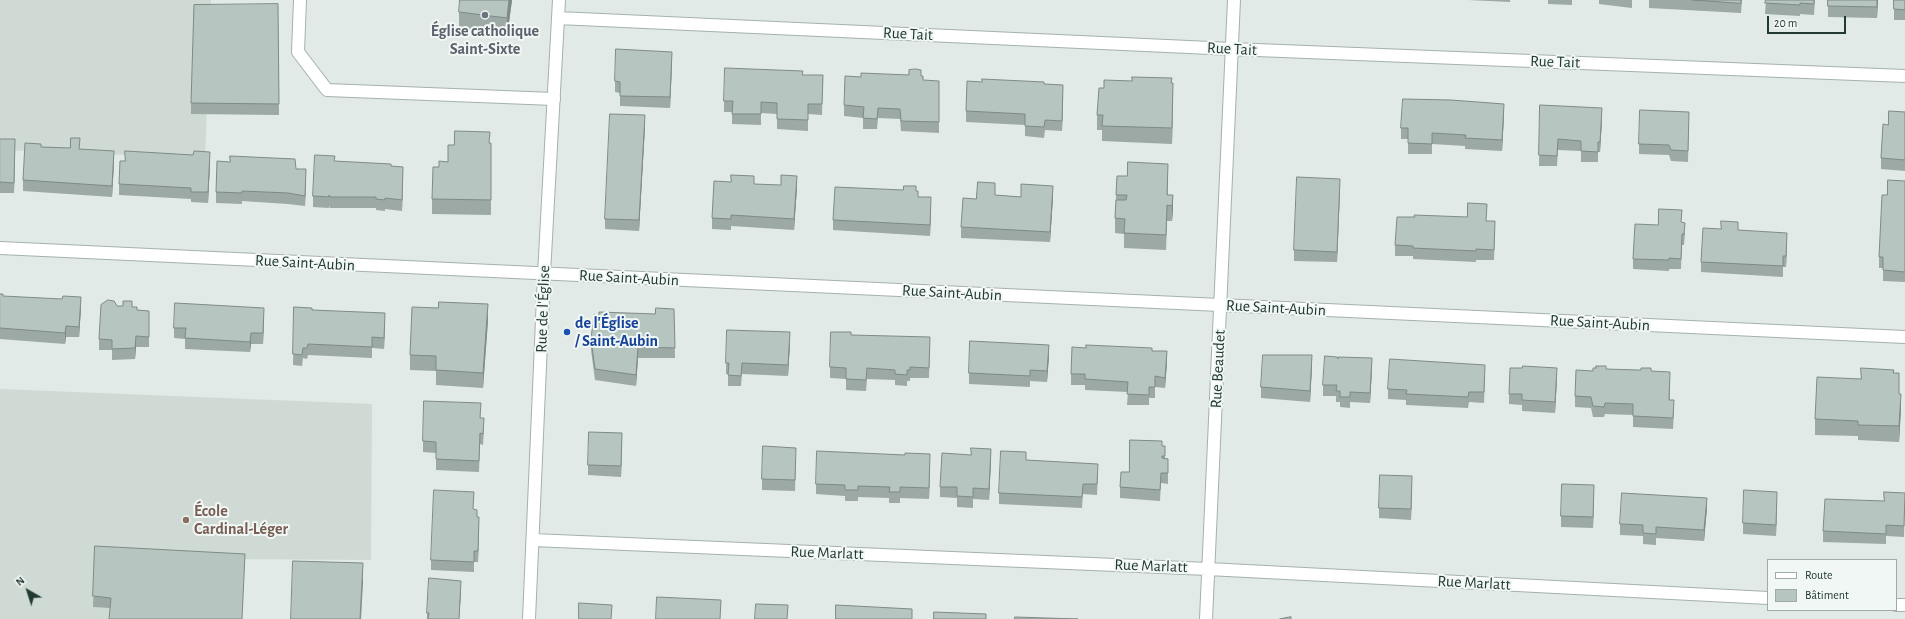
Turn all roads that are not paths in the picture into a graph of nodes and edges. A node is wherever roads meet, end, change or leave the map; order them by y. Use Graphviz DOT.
graph roads {
  1 [pos="300,0"];
  2 [pos="559,0"];
  3 [pos="1234,0"];
  4 [pos="558,18"];
  5 [pos="1232,49"];
  6 [pos="1905,76"];
  7 [pos="554,99"];
  8 [pos="0,248"];
  9 [pos="544,274"];
  10 [pos="1222,305"];
  11 [pos="1905,337"];
  12 [pos="533,540"];
  13 [pos="1208,569"];
  14 [pos="1767,598"];
  15 [pos="529,619"];
  16 [pos="1206,619"];
  1 -- 7 [label="street"];
  2 -- 4 [label="street, Rue de l'Église"];
  3 -- 5 [label="street, Rue Beaudet"];
  4 -- 5 [label="street, Rue Tait"];
  4 -- 7 [label="street, Rue de l'Église"];
  5 -- 6 [label="street, Rue Tait"];
  5 -- 10 [label="street, Rue Beaudet"];
  7 -- 9 [label="street, Rue de l'Église"];
  8 -- 9 [label="street, Rue Saint-Aubin"];
  9 -- 10 [label="street, Rue Saint-Aubin"];
  9 -- 12 [label="street, Rue de l'Église"];
  10 -- 11 [label="street, Rue Saint-Aubin"];
  10 -- 13 [label="street, Rue Beaudet"];
  12 -- 13 [label="street, Rue Marlatt"];
  12 -- 15 [label="street, Rue de l'Église"];
  13 -- 14 [label="street, Rue Marlatt"];
  13 -- 16 [label="street, Rue Beaudet"];
}
